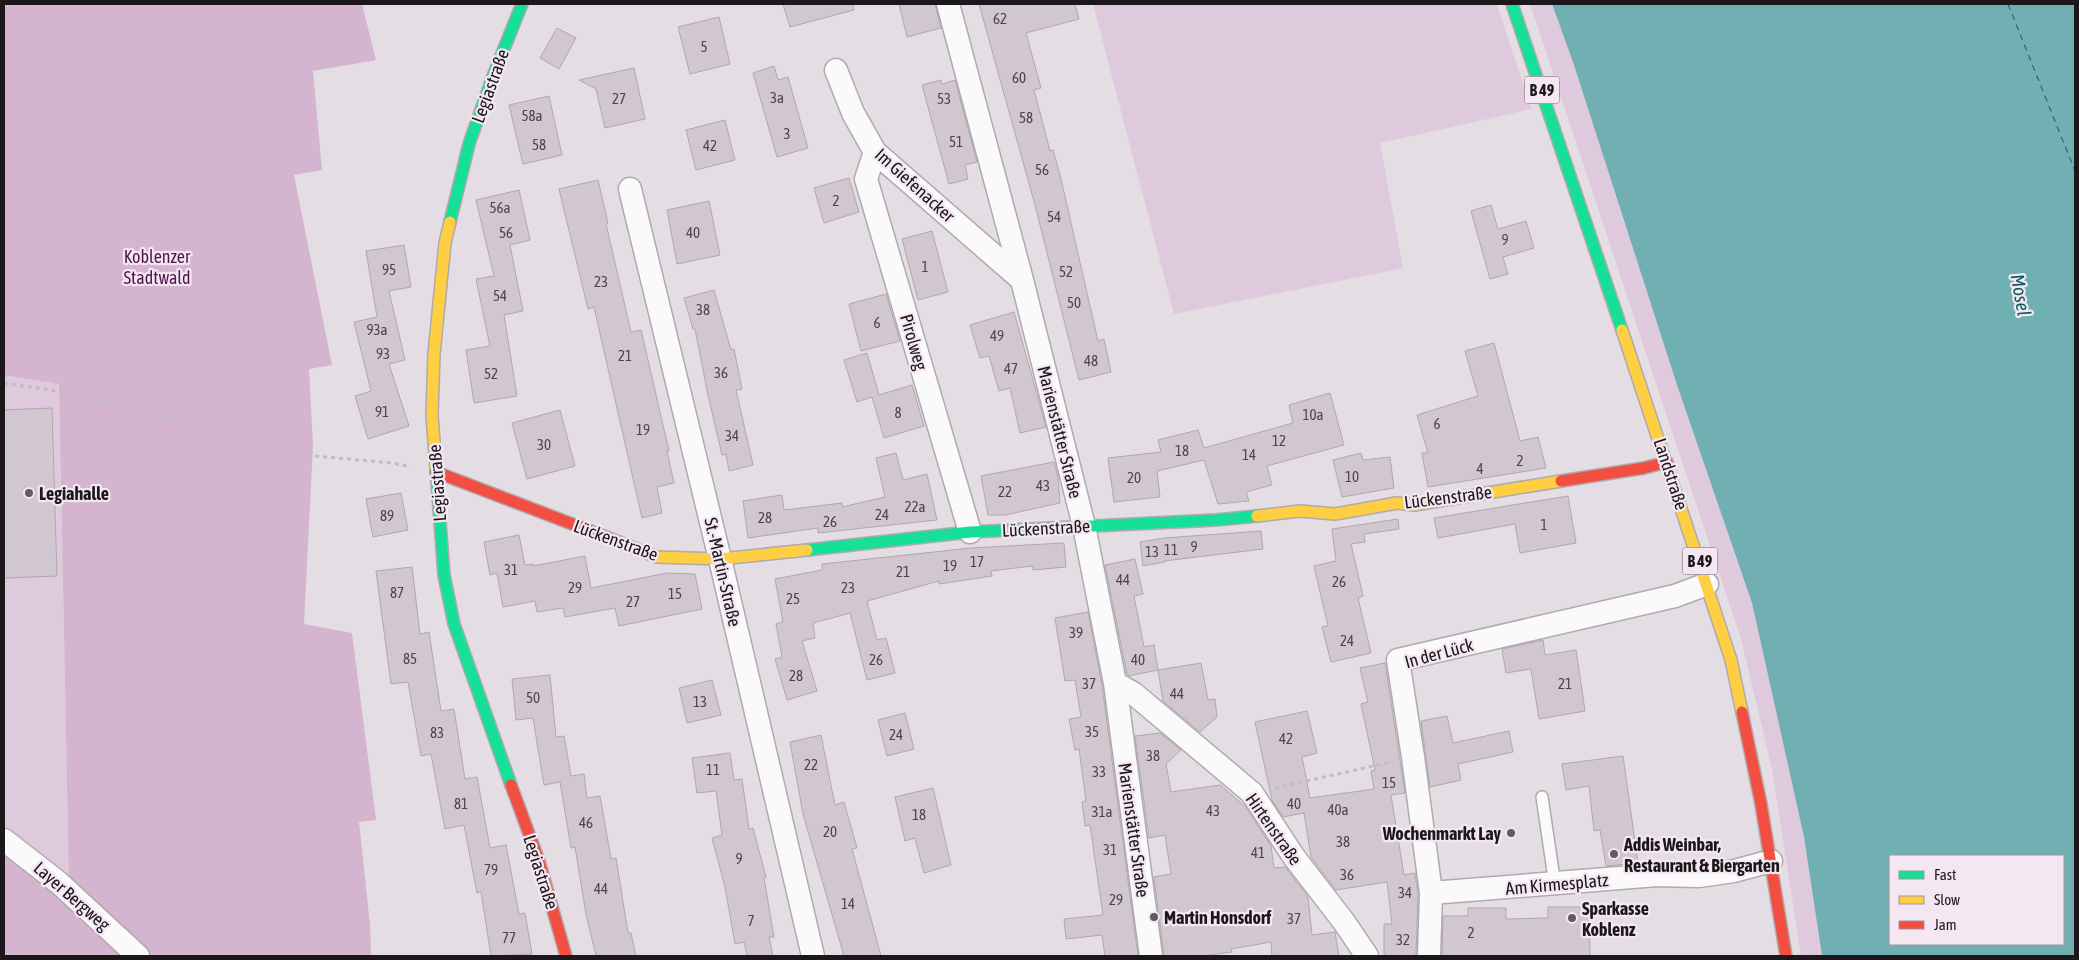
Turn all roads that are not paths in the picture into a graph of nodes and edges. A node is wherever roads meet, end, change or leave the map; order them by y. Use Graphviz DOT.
graph roads {
  1 [pos="522,4"];
  2 [pos="948,4"];
  3 [pos="1512,4"];
  4 [pos="836,70"];
  5 [pos="875,152"];
  6 [pos="630,189"];
  7 [pos="1022,280"];
  8 [pos="1667,462"];
  9 [pos="436,472"];
  10 [pos="1084,526"];
  11 [pos="970,532"];
  12 [pos="720,559"];
  13 [pos="1707,584"];
  14 [pos="1114,683"];
  15 [pos="1542,797"];
  16 [pos="4,840"];
  17 [pos="1771,861"];
  18 [pos="1555,885"];
  19 [pos="1431,893"];
  20 [pos="138,956"];
  21 [pos="566,956"];
  22 [pos="813,956"];
  23 [pos="1151,956"];
  24 [pos="1367,956"];
  25 [pos="1429,956"];
  26 [pos="1786,956"];
  1 -- 9 [label="street, Legiastraße"];
  2 -- 7 [label="street, Marienstätter Straße"];
  3 -- 8 [label="street, Landstraße / B 49"];
  4 -- 5 [label="street, Im Giefenacker"];
  5 -- 7 [label="street, Im Giefenacker"];
  5 -- 11 [label="street, Pirolweg"];
  6 -- 12 [label="street, St.-Martin-Straße"];
  7 -- 10 [label="street, Marienstätter Straße"];
  8 -- 10 [label="street, Lückenstraße"];
  8 -- 13 [label="street, Landstraße / B 49"];
  9 -- 12 [label="street, Lückenstraße"];
  9 -- 21 [label="street, Legiastraße"];
  10 -- 11 [label="street, Lückenstraße"];
  10 -- 14 [label="street, Marienstätter Straße"];
  11 -- 12 [label="street, Lückenstraße"];
  12 -- 22 [label="street, St.-Martin-Straße"];
  13 -- 17 [label="street, Landstraße / B 49"];
  13 -- 19 [label="street, In der Lück"];
  14 -- 23 [label="street, Marienstätter Straße"];
  14 -- 24 [label="street, Hirtenstraße"];
  15 -- 18 [label="lane"];
  16 -- 20 [label="street, Layer Bergweg"];
  17 -- 18 [label="street, Am Kirmesplatz"];
  17 -- 26 [label="street, Landstraße / B 49"];
  18 -- 19 [label="street, Am Kirmesplatz"];
  19 -- 25 [label="street, In der Lück"];
}
